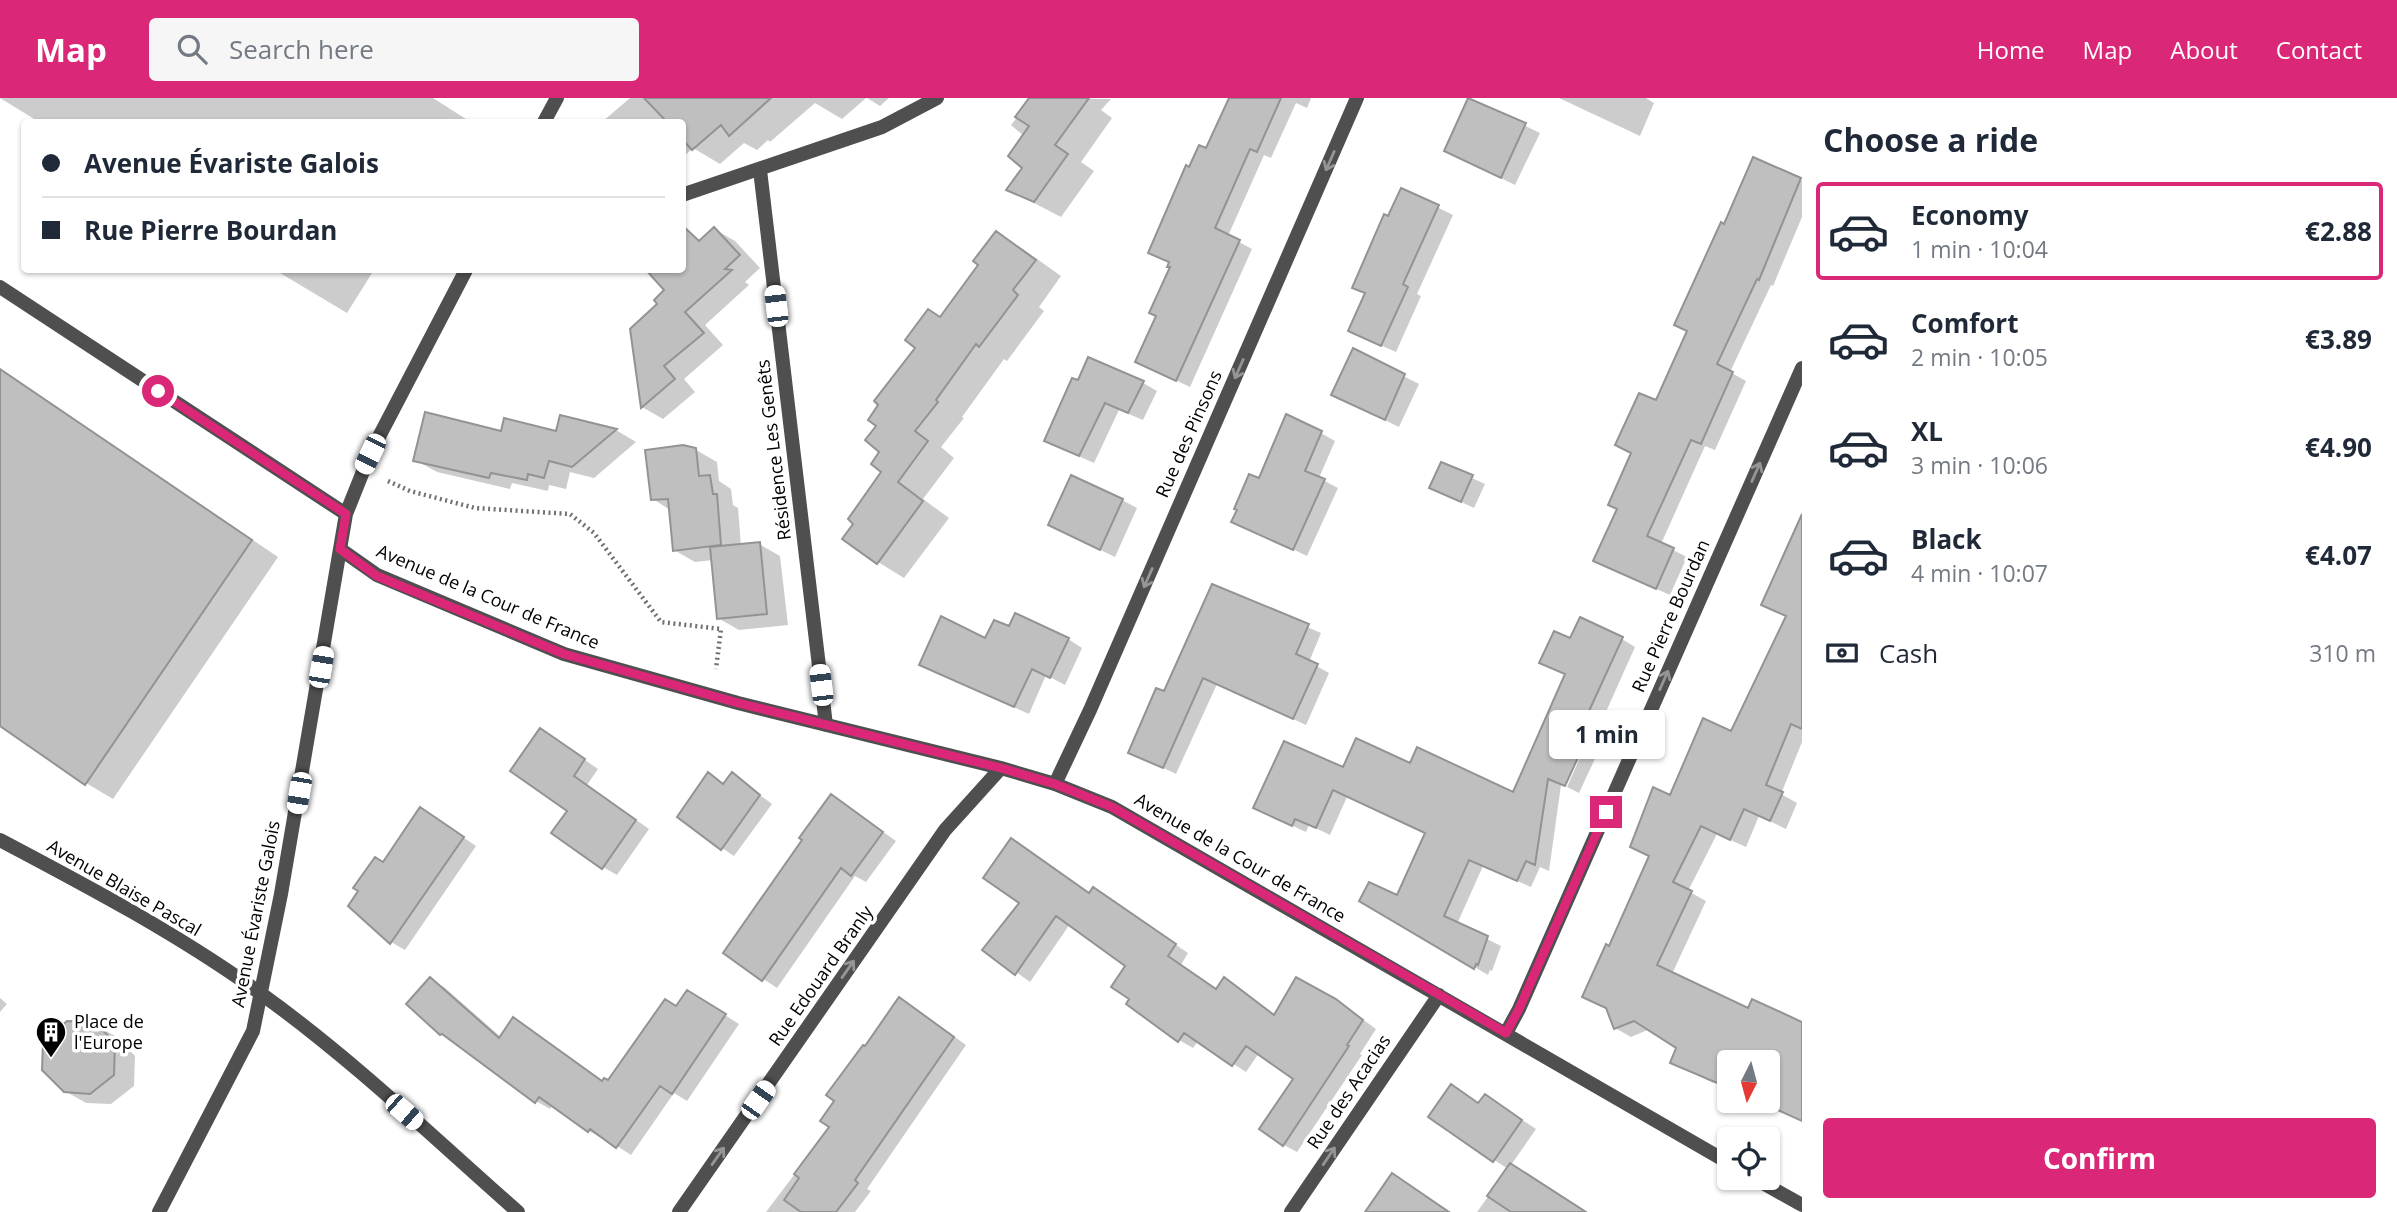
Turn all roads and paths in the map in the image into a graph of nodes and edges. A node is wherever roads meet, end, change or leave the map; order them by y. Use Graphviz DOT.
graph roads {
  1 [pos="556,98"];
  2 [pos="937,98"];
  3 [pos="1357,98"];
  4 [pos="546,119"];
  5 [pos="760,170"];
  6 [pos="686,194"];
  7 [pos="464,273"];
  8 [pos="0,287"];
  9 [pos="1802,368"];
  10 [pos="360,475"];
  11 [pos="346,514"];
  12 [pos="340,549"];
  13 [pos="738,703"];
  14 [pos="826,725"];
  15 [pos="1001,768"];
  16 [pos="1055,784"];
  17 [pos="0,840"];
  18 [pos="261,993"];
  19 [pos="1439,995"];
  20 [pos="1506,1033"];
  21 [pos="1717,1156"];
  22 [pos="1776,1190"];
  23 [pos="1802,1205"];
  24 [pos="159,1212"];
  25 [pos="519,1212"];
  26 [pos="679,1212"];
  27 [pos="1291,1212"];
  1 -- 4 [label="street"];
  2 -- 5 [label="street"];
  3 -- 16 [label="street, Rue des Pinsons, one-way"];
  5 -- 6 [label="street"];
  5 -- 14 [label="street, Résidence Les Genêts"];
  7 -- 10 [label="street, Avenue Évariste Galois"];
  8 -- 11 [label="street"];
  20 -- 9 [label="street, Rue Pierre Bourdan, one-way"];
  10 -- 11 [label="street, Avenue Évariste Galois"];
  10 -- 13 [label="path"];
  11 -- 12 [label="street, Avenue Évariste Galois"];
  12 -- 13 [label="street, Avenue de la Cour de France"];
  12 -- 18 [label="street, Avenue Évariste Galois"];
  13 -- 14 [label="street, Avenue de la Cour de France"];
  14 -- 15 [label="street, Avenue de la Cour de France"];
  15 -- 16 [label="street, Avenue de la Cour de France"];
  26 -- 15 [label="street, Rue Edouard Branly, one-way"];
  16 -- 19 [label="street, Avenue de la Cour de France"];
  17 -- 18 [label="street, Avenue Blaise Pascal"];
  18 -- 24 [label="street, Avenue Évariste Galois"];
  18 -- 25 [label="street, Avenue Blaise Pascal"];
  19 -- 20 [label="street, Avenue de la Cour de France"];
  27 -- 19 [label="street, Rue des Acacias, one-way"];
  20 -- 21 [label="street, Avenue de la Cour de France"];
  22 -- 23 [label="street"];
}
